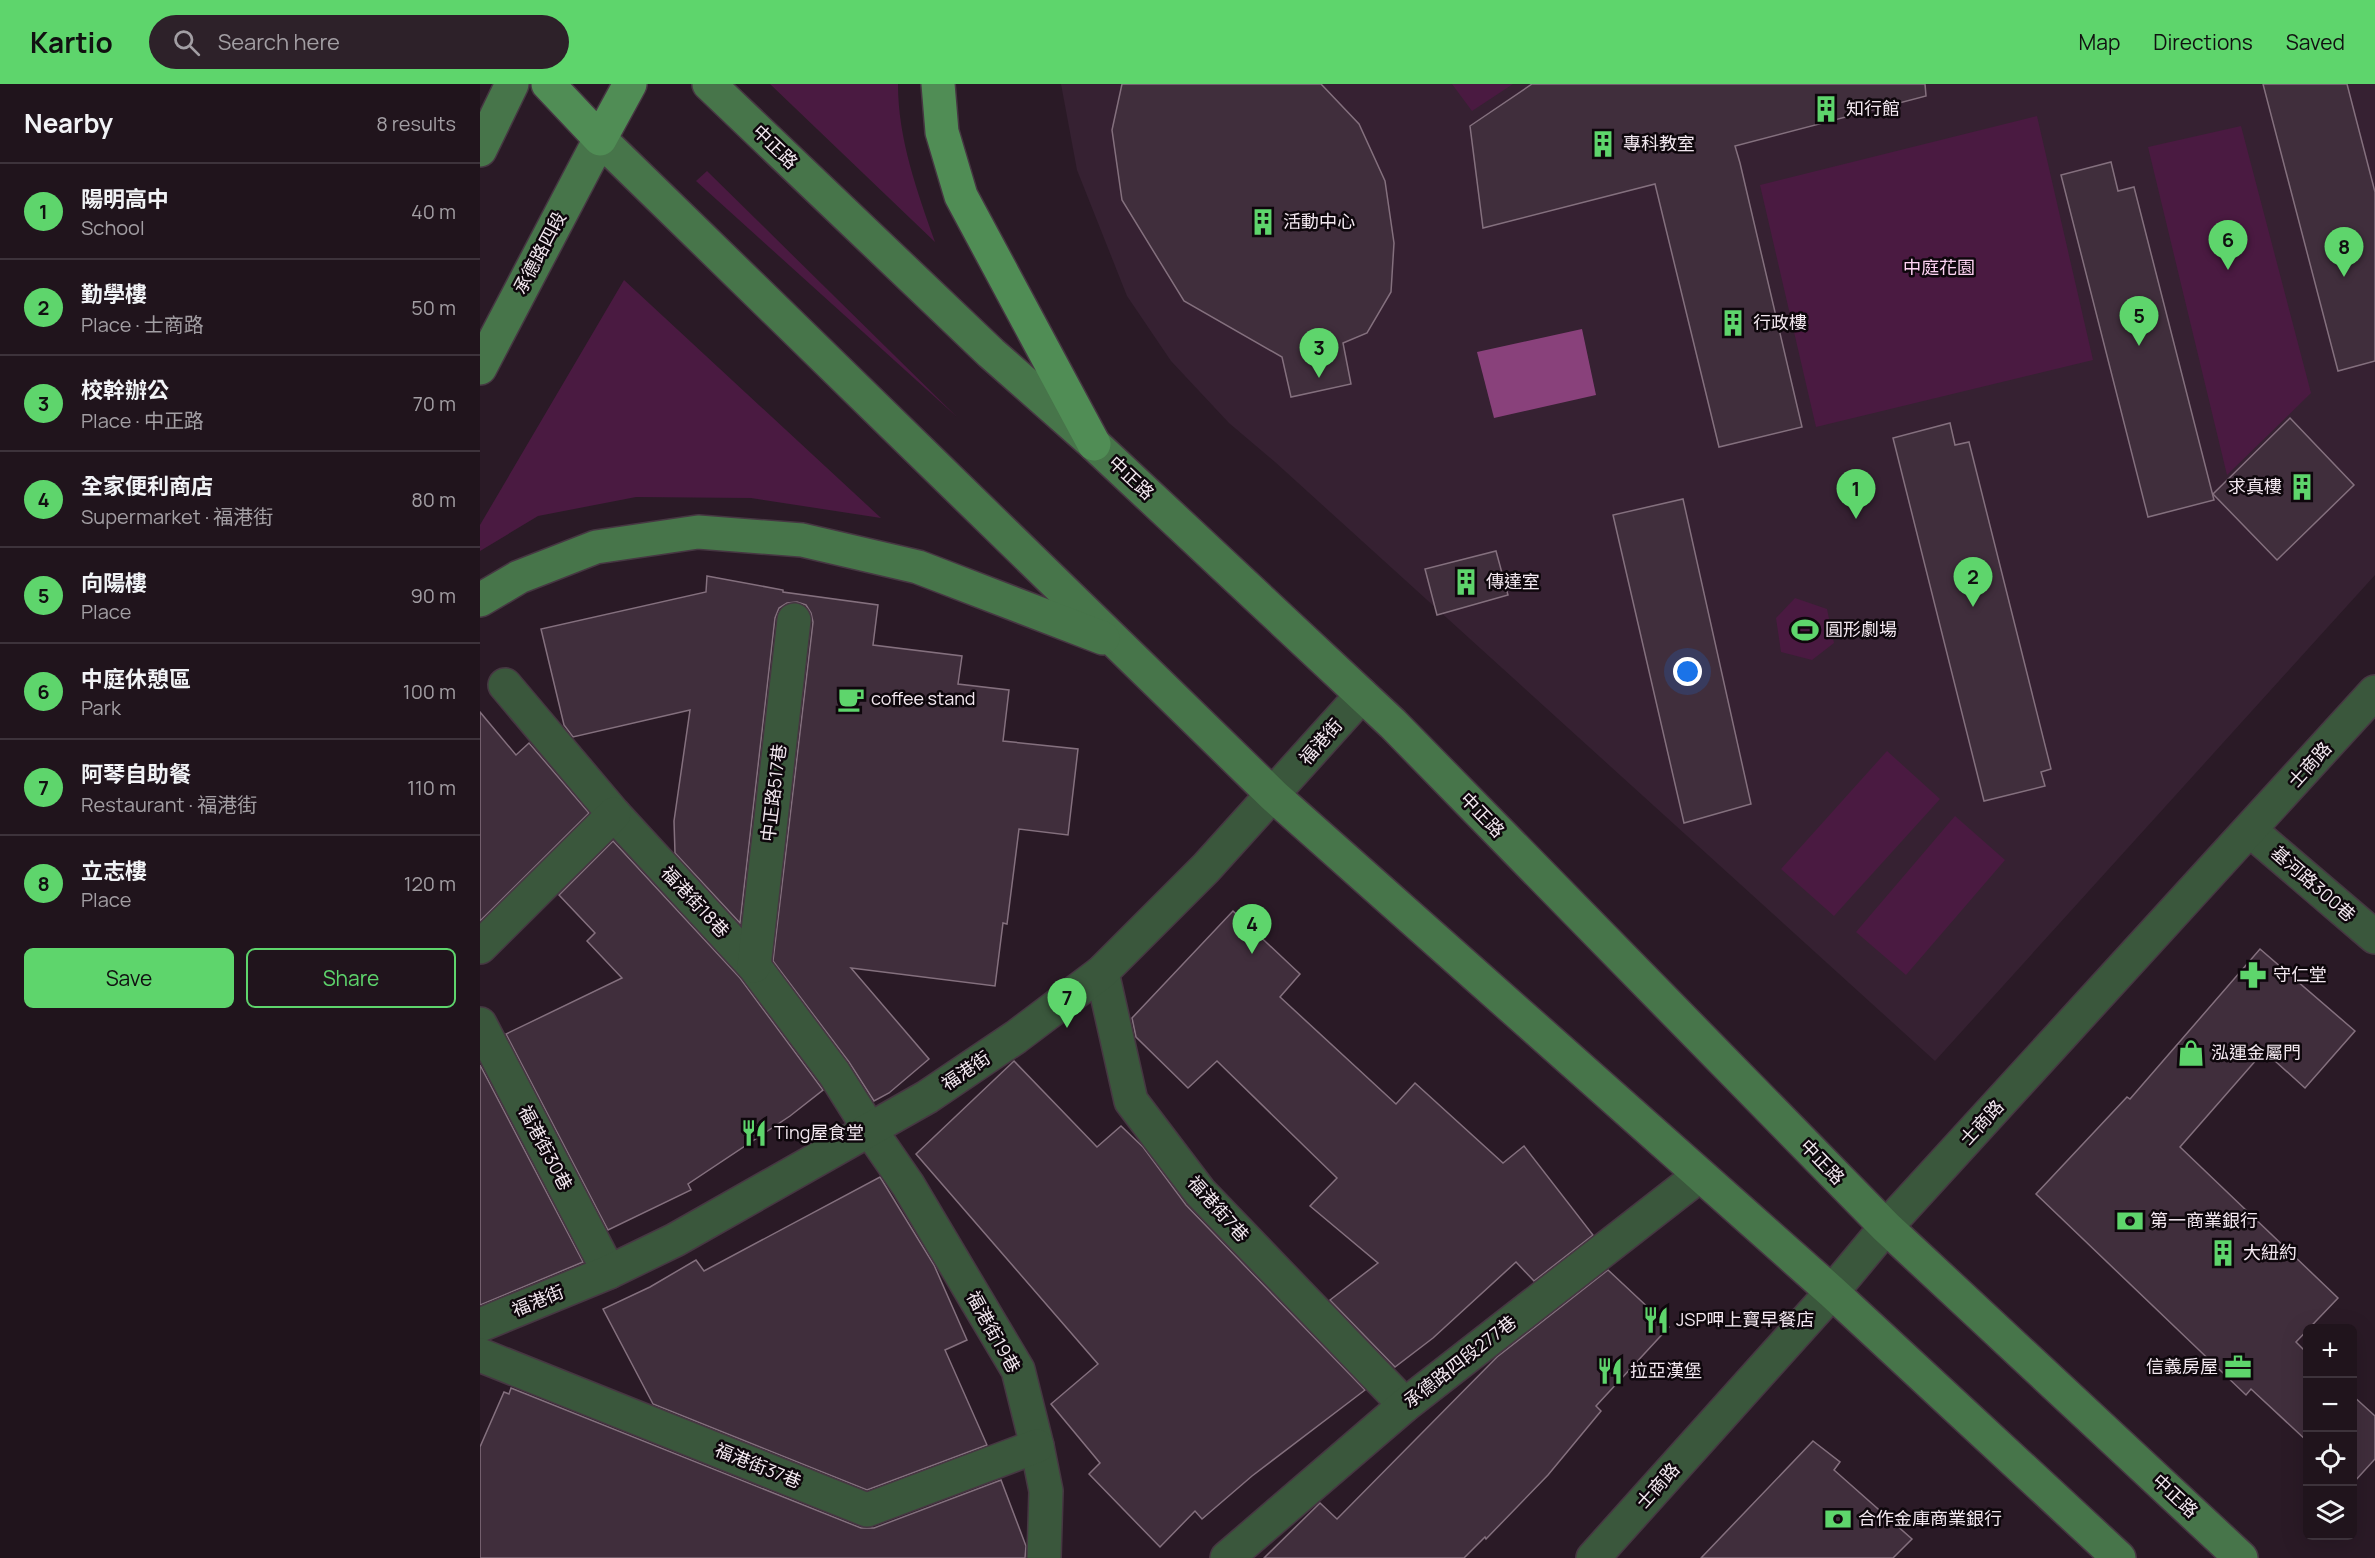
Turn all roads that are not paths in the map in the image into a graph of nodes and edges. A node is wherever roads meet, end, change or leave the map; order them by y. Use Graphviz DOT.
graph roads {
  1 [pos="512,84"];
  2 [pos="549,84"];
  3 [pos="630,84"];
  4 [pos="710,84"];
  5 [pos="938,84"];
  6 [pos="600,139"];
  7 [pos="480,150"];
  8 [pos="480,368"];
  9 [pos="1094,444"];
  10 [pos="480,600"];
  11 [pos="794,620"];
  12 [pos="1116,643"];
  13 [pos="505,685"];
  14 [pos="2375,692"];
  15 [pos="1362,695"];
  16 [pos="1274,795"];
  17 [pos="614,814"];
  18 [pos="2251,831"];
  19 [pos="2375,937"];
  20 [pos="480,947"];
  21 [pos="754,966"];
  22 [pos="1102,972"];
  23 [pos="480,1024"];
  24 [pos="870,1130"];
  25 [pos="1700,1174"];
  26 [pos="1886,1227"];
  27 [pos="609,1272"];
  28 [pos="1832,1292"];
  29 [pos="480,1325"];
  30 [pos="480,1355"];
  31 [pos="1405,1405"];
  32 [pos="1037,1446"];
  33 [pos="1044,1558"];
  34 [pos="1227,1558"];
  35 [pos="1593,1558"];
  36 [pos="2119,1558"];
  37 [pos="2241,1558"];
  1 -- 7 [label="main road"];
  2 -- 6 [label="main road"];
  3 -- 6 [label="main road"];
  4 -- 9 [label="main road, 中正路"];
  5 -- 9 [label="main road"];
  6 -- 8 [label="main road, 承德路四段"];
  6 -- 12 [label="main road"];
  9 -- 15 [label="main road, 中正路"];
  10 -- 12 [label="main road"];
  11 -- 21 [label="street, 中正路517巷"];
  12 -- 16 [label="main road"];
  13 -- 17 [label="street, 福港街18巷"];
  14 -- 18 [label="street, 士商路"];
  15 -- 16 [label="street, 福港街"];
  15 -- 26 [label="main road, 中正路"];
  16 -- 22 [label="street, 福港街"];
  16 -- 25 [label="main road"];
  17 -- 20 [label="street"];
  17 -- 21 [label="street, 福港街18巷"];
  18 -- 19 [label="street, 基河路300巷"];
  18 -- 26 [label="street, 士商路"];
  21 -- 24 [label="street, 福港街18巷"];
  22 -- 24 [label="street, 福港街"];
  22 -- 31 [label="street, 福港街7巷"];
  23 -- 27 [label="street, 福港街30巷"];
  24 -- 27 [label="street, 福港街"];
  24 -- 32 [label="street, 福港街19巷"];
  25 -- 28 [label="main road"];
  25 -- 31 [label="street, 承德路四段277巷"];
  26 -- 28 [label="street, 士商路"];
  26 -- 37 [label="main road, 中正路"];
  27 -- 29 [label="street, 福港街"];
  28 -- 35 [label="street, 士商路"];
  28 -- 36 [label="main road"];
  30 -- 32 [label="street, 福港街37巷"];
  31 -- 34 [label="street, 承德路四段277巷"];
  32 -- 33 [label="street, 福港街19巷"];
}
